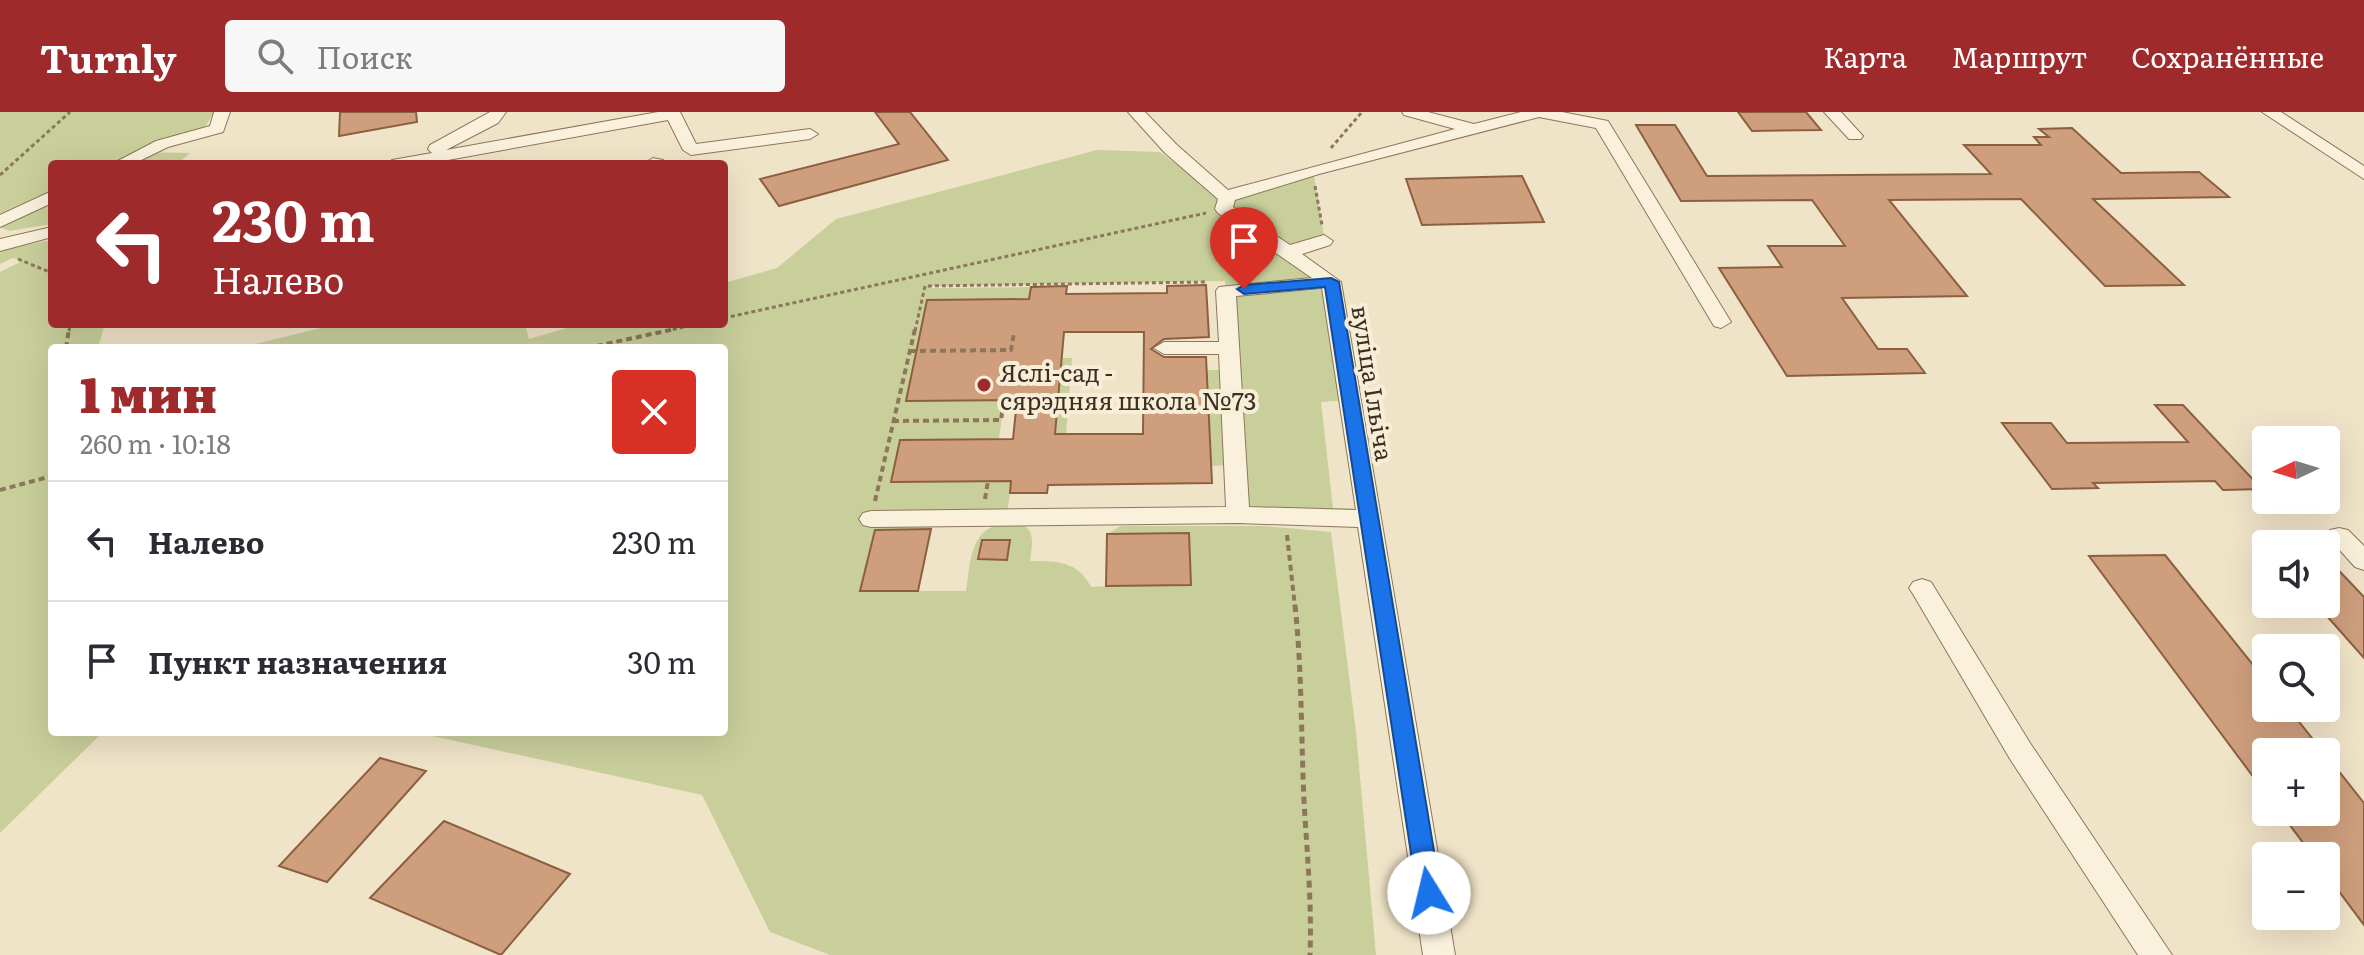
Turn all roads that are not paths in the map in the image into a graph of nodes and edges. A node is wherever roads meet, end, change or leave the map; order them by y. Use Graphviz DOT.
graph roads {
  1 [pos="222,112"];
  2 [pos="498,112"];
  3 [pos="1136,112"];
  4 [pos="1410,112"];
  5 [pos="1540,112"];
  6 [pos="1832,112"];
  7 [pos="2270,112"];
  8 [pos="672,113"];
  9 [pos="1474,129"];
  10 [pos="810,134"];
  11 [pos="1855,136"];
  12 [pos="691,157"];
  13 [pos="128,160"];
  14 [pos="411,160"];
  15 [pos="421,160"];
  16 [pos="2364,174"];
  17 [pos="48,198"];
  18 [pos="1226,204"];
  19 [pos="0,222"];
  20 [pos="48,234"];
  21 [pos="1324,241"];
  22 [pos="6,252"];
  23 [pos="1287,252"];
  24 [pos="1331,282"];
  25 [pos="1721,322"];
  26 [pos="1164,348"];
  27 [pos="1229,348"];
  28 [pos="1238,515"];
  29 [pos="871,519"];
  30 [pos="1370,519"];
  31 [pos="2340,537"];
  32 [pos="2364,561"];
  33 [pos="1922,588"];
  34 [pos="1439,955"];
  35 [pos="2156,955"];
  1 -- 13 [label="street"];
  2 -- 14 [label="street"];
  3 -- 18 [label="street, вуліца Ільіча"];
  4 -- 9 [label="street"];
  5 -- 9 [label="street"];
  5 -- 25 [label="street"];
  6 -- 11 [label="street"];
  7 -- 16 [label="street"];
  8 -- 12 [label="street"];
  8 -- 15 [label="street"];
  9 -- 18 [label="street"];
  10 -- 12 [label="street"];
  17 -- 19 [label="street"];
  18 -- 23 [label="street, вуліца Ільіча"];
  20 -- 22 [label="street"];
  21 -- 23 [label="street"];
  23 -- 24 [label="street, вуліца Ільіча"];
  24 -- 27 [label="street"];
  24 -- 30 [label="street, вуліца Ільіча"];
  26 -- 27 [label="street"];
  27 -- 28 [label="street"];
  28 -- 29 [label="street"];
  28 -- 30 [label="street"];
  30 -- 34 [label="street, вуліца Ільіча"];
  31 -- 32 [label="street"];
  33 -- 35 [label="street"];
}
